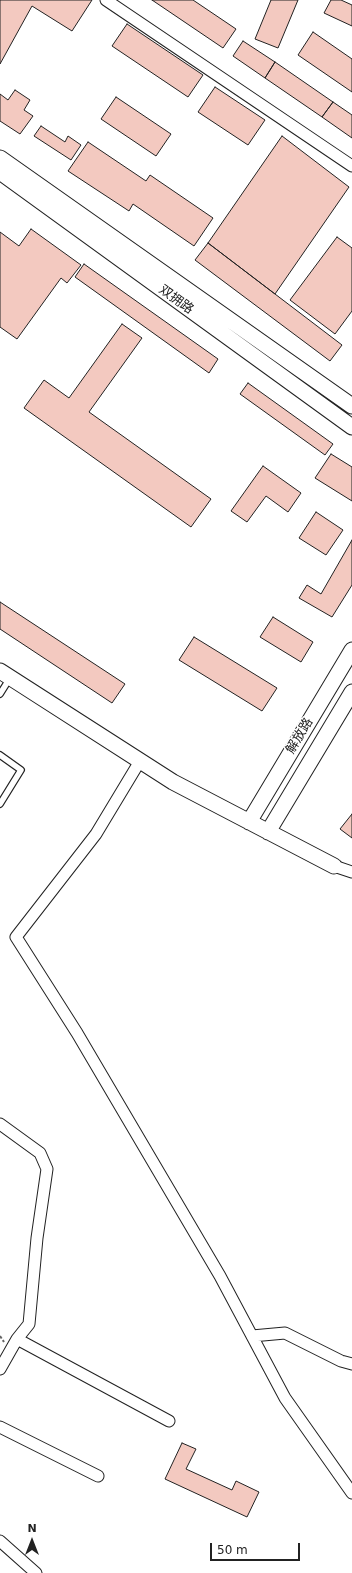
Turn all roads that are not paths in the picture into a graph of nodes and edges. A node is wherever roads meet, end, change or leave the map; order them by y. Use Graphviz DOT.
graph roads {
  1 [pos="106,0"];
  2 [pos="0,158"];
  3 [pos="352,166"];
  4 [pos="0,172"];
  5 [pos="352,406"];
  6 [pos="352,427"];
  7 [pos="352,650"];
  8 [pos="5,674"];
  9 [pos="352,692"];
  10 [pos="0,694"];
  11 [pos="0,755"];
  12 [pos="140,761"];
  13 [pos="0,804"];
  14 [pos="249,822"];
  15 [pos="268,832"];
  16 [pos="334,866"];
  17 [pos="352,872"];
  18 [pos="0,1124"];
  19 [pos="252,1336"];
  20 [pos="17,1339"];
  21 [pos="352,1364"];
  22 [pos="0,1369"];
  23 [pos="169,1421"];
  24 [pos="0,1427"];
  25 [pos="98,1476"];
  26 [pos="352,1493"];
  27 [pos="0,1540"];
  28 [pos="36,1573"];
  1 -- 3 [label="street"];
  2 -- 5 [label="main road, 双拥路"];
  4 -- 6 [label="main road, 双拥路"];
  7 -- 14 [label="main road, 解放路"];
  8 -- 10 [label="lane"];
  8 -- 12 [label="main road"];
  9 -- 15 [label="main road, 解放路"];
  11 -- 13 [label="lane"];
  12 -- 14 [label="main road"];
  12 -- 19 [label="street"];
  14 -- 15 [label="main road"];
  15 -- 16 [label="main road"];
  16 -- 17 [label="street"];
  18 -- 20 [label="street"];
  19 -- 21 [label="street"];
  19 -- 26 [label="street"];
  20 -- 22 [label="street"];
  20 -- 23 [label="street"];
  24 -- 25 [label="street"];
  27 -- 28 [label="street"];
}
